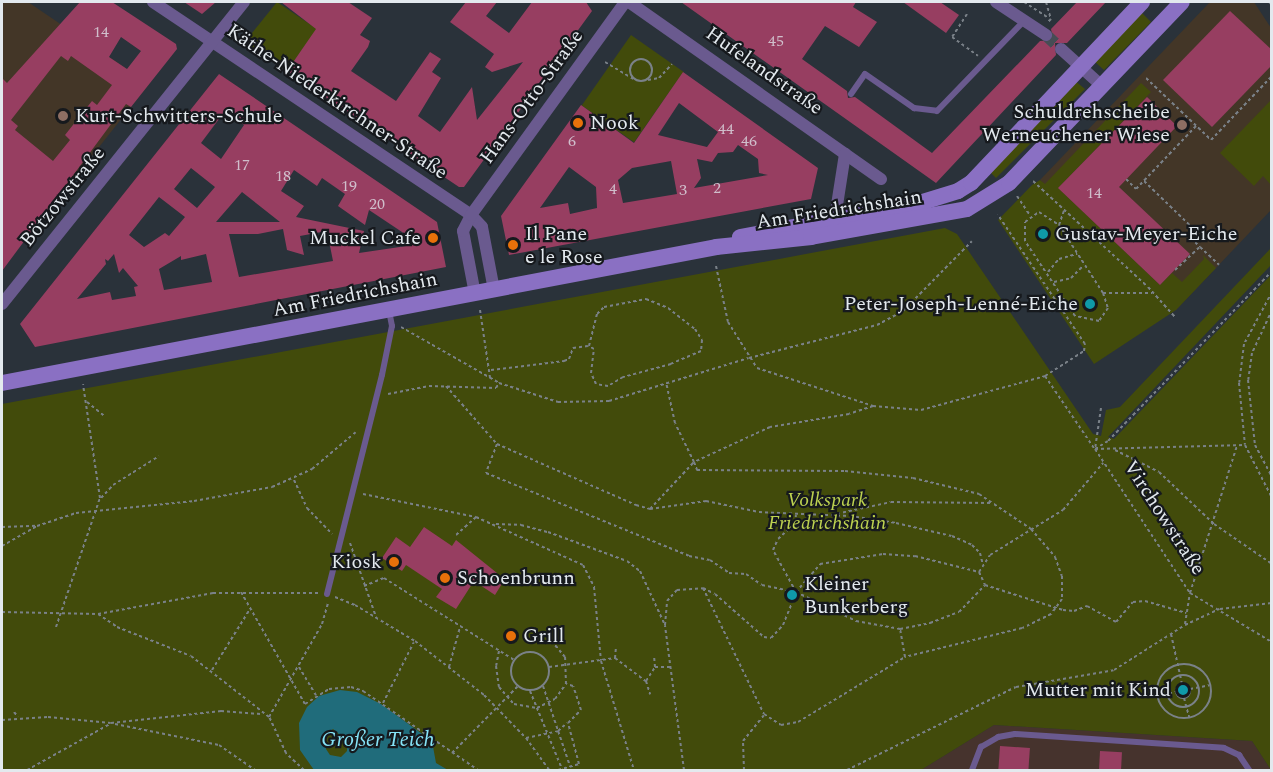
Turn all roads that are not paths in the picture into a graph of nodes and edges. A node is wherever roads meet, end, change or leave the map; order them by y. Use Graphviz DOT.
graph roads {
  1 [pos="153,2"];
  2 [pos="244,2"];
  3 [pos="627,2"];
  4 [pos="996,2"];
  5 [pos="1142,2"];
  6 [pos="1182,2"];
  7 [pos="1024,21"];
  8 [pos="1043,33"];
  9 [pos="211,42"];
  10 [pos="1061,49"];
  11 [pos="1080,67"];
  12 [pos="1102,86"];
  13 [pos="851,94"];
  14 [pos="846,154"];
  15 [pos="881,179"];
  16 [pos="958,191"];
  17 [pos="967,209"];
  18 [pos="471,215"];
  19 [pos="838,219"];
  20 [pos="717,247"];
  21 [pos="494,290"];
  22 [pos="478,302"];
  23 [pos="2,304"];
  24 [pos="389,310"];
  25 [pos="2,383"];
  26 [pos="327,594"];
  27 [pos="972,771"];
  28 [pos="1249,771"];
  1 -- 9 [label="street, Käthe-Niederkirchner-Straße"];
  2 -- 9 [label="street, Bötzowstraße"];
  3 -- 14 [label="street, Hufelandstraße"];
  3 -- 18 [label="street, Hans-Otto-Straße"];
  4 -- 7 [label="street"];
  5 -- 11 [label="street, Am Friedrichshain"];
  6 -- 12 [label="street"];
  7 -- 8 [label="street"];
  7 -- 13 [label="lane"];
  9 -- 18 [label="street, Käthe-Niederkirchner-Straße"];
  9 -- 23 [label="street, Bötzowstraße"];
  10 -- 11 [label="street"];
  11 -- 12 [label="street"];
  11 -- 16 [label="street, Am Friedrichshain"];
  12 -- 17 [label="street"];
  14 -- 15 [label="street, Hufelandstraße"];
  14 -- 19 [label="street"];
  16 -- 17 [label="street"];
  16 -- 19 [label="street, Am Friedrichshain"];
  17 -- 20 [label="street, Am Friedrichshain"];
  18 -- 21 [label="street, Käthe-Niederkirchner-Straße"];
  18 -- 22 [label="street"];
  19 -- 20 [label="street, Am Friedrichshain"];
  20 -- 21 [label="street, Am Friedrichshain"];
  21 -- 22 [label="street, Am Friedrichshain"];
  22 -- 24 [label="street, Am Friedrichshain"];
  24 -- 25 [label="street, Am Friedrichshain"];
  24 -- 26 [label="lane"];
  27 -- 28 [label="lane"];
}
